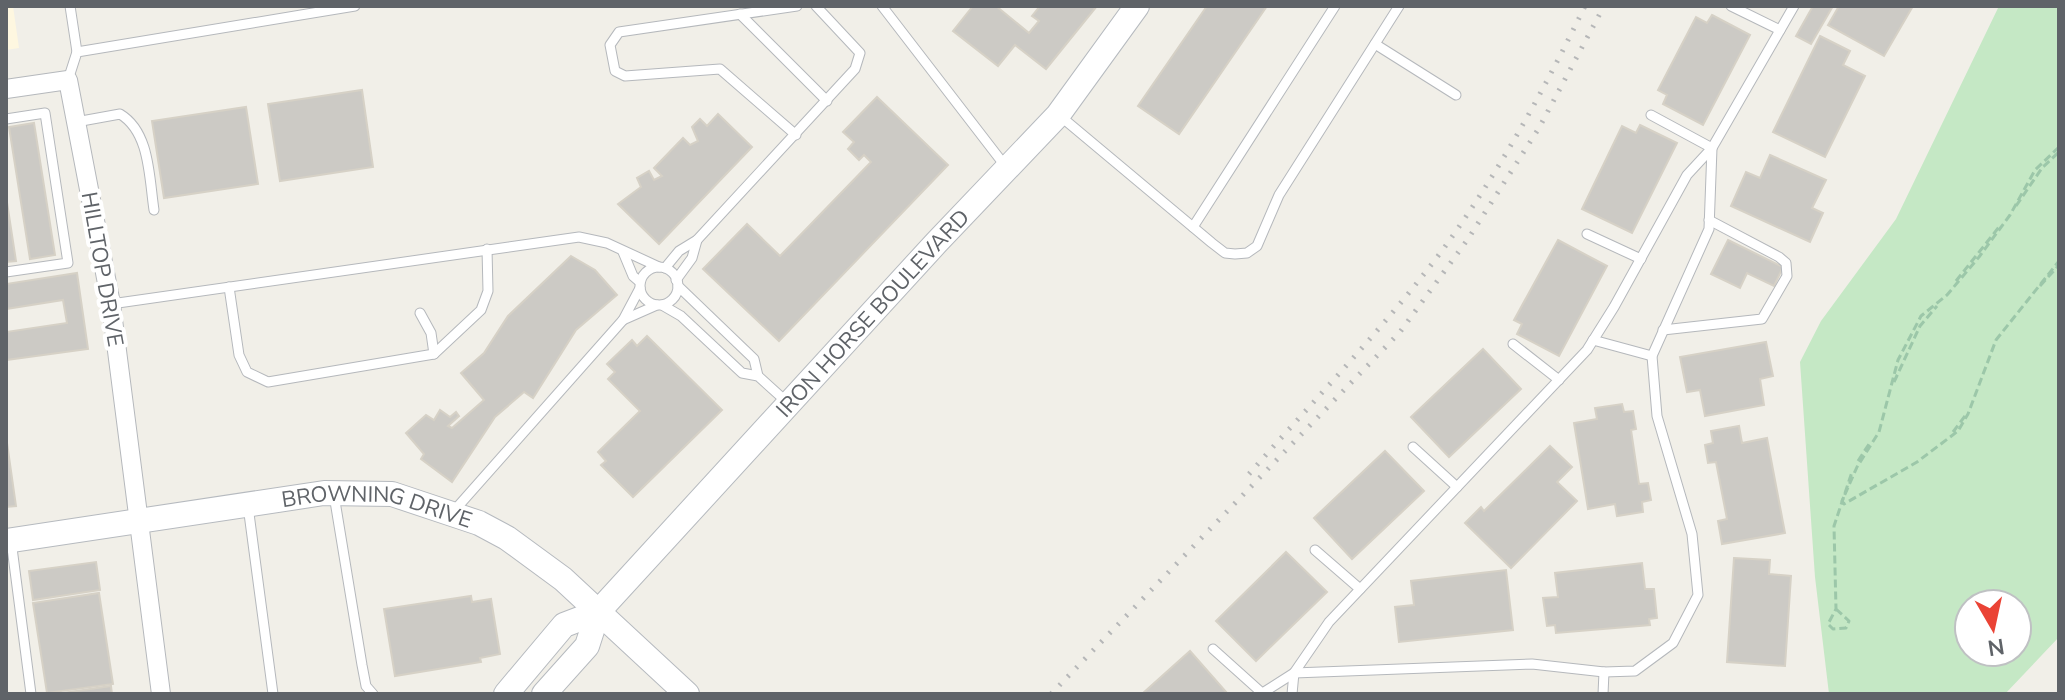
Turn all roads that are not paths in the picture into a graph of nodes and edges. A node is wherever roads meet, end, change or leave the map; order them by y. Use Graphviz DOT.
graph roads {
  1 [pos="70,6"];
  2 [pos="355,6"];
  3 [pos="797,6"];
  4 [pos="816,6"];
  5 [pos="882,6"];
  6 [pos="1137,6"];
  7 [pos="1335,6"];
  8 [pos="1399,6"];
  9 [pos="1731,6"];
  10 [pos="1794,6"];
  11 [pos="740,14"];
  12 [pos="1780,30"];
  13 [pos="1375,44"];
  14 [pos="77,52"];
  15 [pos="68,80"];
  16 [pos="6,89"];
  17 [pos="1456,95"];
  18 [pos="827,101"];
  19 [pos="1058,115"];
  20 [pos="1651,115"];
  21 [pos="6,119"];
  22 [pos="76,122"];
  23 [pos="796,135"];
  24 [pos="1712,148"];
  25 [pos="1006,167"];
  26 [pos="154,210"];
  27 [pos="1709,220"];
  28 [pos="1193,227"];
  29 [pos="1587,234"];
  30 [pos="697,240"];
  31 [pos="487,249"];
  32 [pos="623,252"];
  33 [pos="1641,259"];
  34 [pos="662,267"];
  35 [pos="6,272"];
  36 [pos="677,283"];
  37 [pos="640,285"];
  38 [pos="229,287"];
  39 [pos="111,304"];
  40 [pos="660,304"];
  41 [pos="420,313"];
  42 [pos="623,320"];
  43 [pos="1663,330"];
  44 [pos="1593,340"];
  45 [pos="1513,344"];
  46 [pos="434,354"];
  47 [pos="1652,356"];
  48 [pos="758,376"];
  49 [pos="1559,380"];
  50 [pos="789,404"];
  51 [pos="1413,447"];
  52 [pos="1457,487"];
  53 [pos="333,493"];
  54 [pos="248,503"];
  55 [pos="451,513"];
  56 [pos="140,521"];
  57 [pos="8,541"];
  58 [pos="1315,550"];
  59 [pos="1360,589"];
  60 [pos="598,612"];
  61 [pos="1213,649"];
  62 [pos="1604,672"];
  63 [pos="1294,673"];
  64 [pos="31,694"];
  65 [pos="161,694"];
  66 [pos="273,694"];
  67 [pos="373,694"];
  68 [pos="506,694"];
  69 [pos="544,694"];
  70 [pos="687,694"];
  71 [pos="1262,694"];
  72 [pos="1292,694"];
  73 [pos="1603,694"];
  1 -- 14 [label="lane"];
  2 -- 14 [label="lane"];
  3 -- 11 [label="lane"];
  4 -- 18 [label="lane"];
  5 -- 25 [label="lane"];
  6 -- 19 [label="street, IRON HORSE BOULEVARD"];
  7 -- 28 [label="lane"];
  8 -- 13 [label="lane"];
  9 -- 12 [label="lane"];
  10 -- 12 [label="lane"];
  11 -- 18 [label="lane"];
  11 -- 23 [label="lane"];
  12 -- 24 [label="lane"];
  13 -- 17 [label="lane"];
  13 -- 28 [label="lane"];
  14 -- 15 [label="lane"];
  15 -- 16 [label="street"];
  15 -- 22 [label="street, HILLTOP DRIVE"];
  18 -- 23 [label="lane"];
  19 -- 25 [label="street, IRON HORSE BOULEVARD"];
  19 -- 28 [label="lane"];
  20 -- 24 [label="lane"];
  21 -- 35 [label="lane"];
  22 -- 26 [label="lane"];
  22 -- 39 [label="street, HILLTOP DRIVE"];
  23 -- 30 [label="lane"];
  24 -- 27 [label="lane"];
  24 -- 33 [label="lane"];
  25 -- 50 [label="street, IRON HORSE BOULEVARD"];
  27 -- 43 [label="lane"];
  27 -- 43 [label="lane"];
  29 -- 33 [label="lane"];
  30 -- 34 [label="lane"];
  30 -- 36 [label="lane"];
  31 -- 32 [label="lane"];
  31 -- 38 [label="lane"];
  31 -- 46 [label="lane"];
  32 -- 34 [label="lane"];
  32 -- 37 [label="lane"];
  33 -- 44 [label="lane"];
  34 -- 36 [label="lane"];
  34 -- 37 [label="lane"];
  36 -- 40 [label="lane"];
  36 -- 48 [label="lane"];
  37 -- 40 [label="lane"];
  37 -- 42 [label="lane"];
  38 -- 39 [label="lane"];
  38 -- 46 [label="lane"];
  39 -- 56 [label="street, HILLTOP DRIVE"];
  40 -- 42 [label="lane"];
  40 -- 48 [label="lane"];
  41 -- 46 [label="lane"];
  42 -- 55 [label="lane"];
  43 -- 47 [label="lane"];
  44 -- 47 [label="lane"];
  44 -- 49 [label="lane"];
  45 -- 49 [label="lane"];
  47 -- 62 [label="lane"];
  48 -- 50 [label="lane"];
  49 -- 52 [label="lane"];
  50 -- 60 [label="street, IRON HORSE BOULEVARD"];
  51 -- 52 [label="lane"];
  52 -- 59 [label="lane"];
  53 -- 54 [label="street, BROWNING DRIVE"];
  53 -- 55 [label="street, BROWNING DRIVE"];
  53 -- 67 [label="lane"];
  54 -- 56 [label="street, BROWNING DRIVE"];
  54 -- 66 [label="lane"];
  55 -- 60 [label="street, BROWNING DRIVE"];
  56 -- 57 [label="street, BROWNING DRIVE"];
  56 -- 65 [label="street, HILLTOP DRIVE"];
  57 -- 64 [label="lane"];
  58 -- 59 [label="lane"];
  59 -- 63 [label="lane"];
  60 -- 68 [label="street, IRON HORSE BOULEVARD"];
  60 -- 69 [label="street, IRON HORSE BOULEVARD"];
  60 -- 70 [label="street, BROWNING DRIVE"];
  61 -- 71 [label="lane"];
  62 -- 63 [label="lane"];
  62 -- 73 [label="lane"];
  63 -- 71 [label="lane"];
  63 -- 72 [label="lane"];
}
